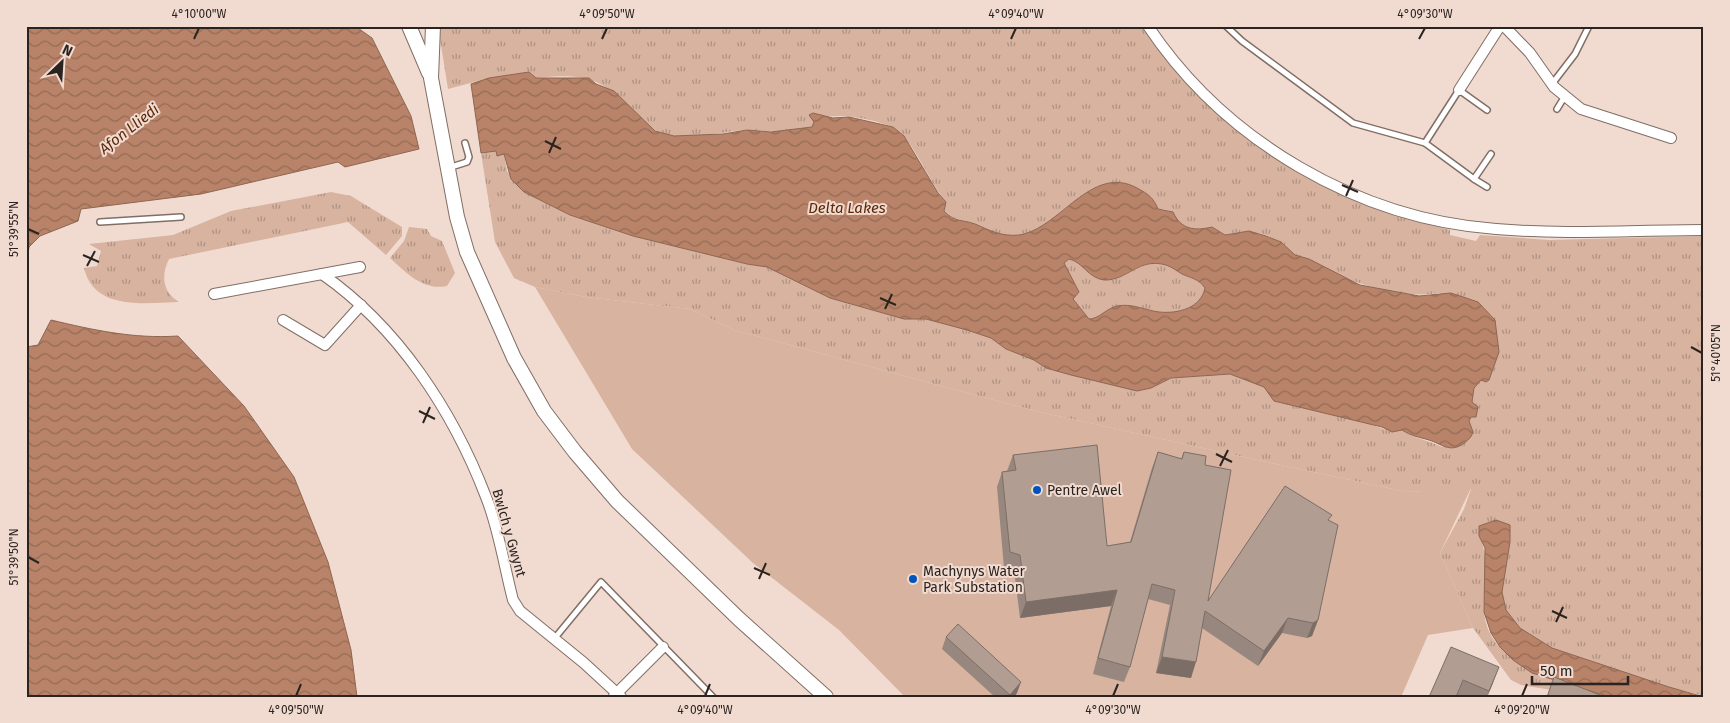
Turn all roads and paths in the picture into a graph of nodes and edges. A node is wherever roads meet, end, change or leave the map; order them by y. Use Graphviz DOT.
graph roads {
  1 [pos="409,26"];
  2 [pos="433,26"];
  3 [pos="1148,26"];
  4 [pos="1226,26"];
  5 [pos="1502,26"];
  6 [pos="1589,26"];
  7 [pos="431,78"];
  8 [pos="1551,84"];
  9 [pos="1459,90"];
  10 [pos="1565,96"];
  11 [pos="1557,109"];
  12 [pos="1487,110"];
  13 [pos="1671,138"];
  14 [pos="465,143"];
  15 [pos="1426,144"];
  16 [pos="1491,154"];
  17 [pos="446,162"];
  18 [pos="1474,179"];
  19 [pos="1487,187"];
  20 [pos="181,217"];
  21 [pos="100,222"];
  22 [pos="1704,230"];
  23 [pos="360,267"];
  24 [pos="322,274"];
  25 [pos="214,294"];
  26 [pos="361,305"];
  27 [pos="283,320"];
  28 [pos="554,640"];
  29 [pos="663,647"];
  30 [pos="617,695"];
  31 [pos="713,697"];
  32 [pos="826,697"];
  1 -- 7 [label="main road"];
  2 -- 7 [label="main road"];
  3 -- 22 [label="street"];
  4 -- 15 [label="lane"];
  5 -- 8 [label="street"];
  5 -- 9 [label="street"];
  6 -- 8 [label="lane"];
  7 -- 17 [label="main road"];
  8 -- 10 [label="street"];
  9 -- 12 [label="lane"];
  9 -- 15 [label="lane"];
  10 -- 11 [label="lane"];
  10 -- 13 [label="street"];
  14 -- 17 [label="lane"];
  15 -- 18 [label="lane"];
  16 -- 18 [label="lane"];
  17 -- 32 [label="main road"];
  18 -- 19 [label="lane"];
  20 -- 21 [label="lane"];
  23 -- 24 [label="street"];
  24 -- 25 [label="street"];
  24 -- 26 [label="street, Bwlch y Gwynt"];
  26 -- 27 [label="street"];
  26 -- 28 [label="street, Bwlch y Gwynt"];
  28 -- 29 [label="lane"];
  28 -- 30 [label="street, Bwlch y Gwynt"];
  29 -- 30 [label="street"];
  29 -- 31 [label="lane"];
}
